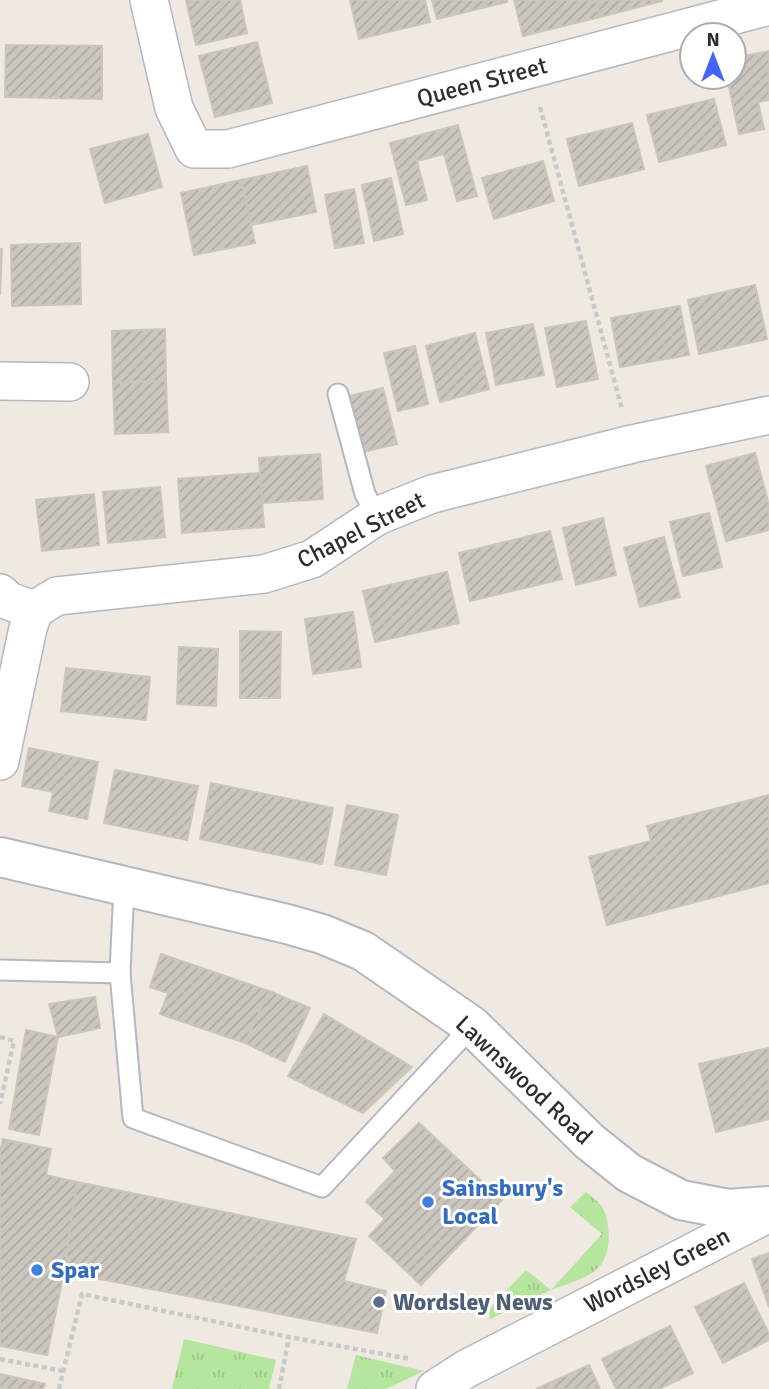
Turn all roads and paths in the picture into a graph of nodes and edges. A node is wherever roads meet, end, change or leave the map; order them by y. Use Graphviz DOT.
graph roads {
  1 [pos="149,0"];
  2 [pos="769,6"];
  3 [pos="530,69"];
  4 [pos="0,381"];
  5 [pos="69,382"];
  6 [pos="338,394"];
  7 [pos="769,415"];
  8 [pos="632,444"];
  9 [pos="377,516"];
  10 [pos="0,593"];
  11 [pos="34,610"];
  12 [pos="0,761"];
  13 [pos="0,856"];
  14 [pos="124,886"];
  15 [pos="0,970"];
  16 [pos="120,973"];
  17 [pos="472,1026"];
  18 [pos="0,1037"];
  19 [pos="0,1104"];
  20 [pos="769,1206"];
  21 [pos="769,1213"];
  22 [pos="289,1337"];
  23 [pos="0,1359"];
  24 [pos="466,1369"];
  25 [pos="63,1371"];
  26 [pos="59,1389"];
  27 [pos="279,1389"];
  28 [pos="435,1389"];
  1 -- 3 [label="street, Queen Street"];
  2 -- 3 [label="street, Queen Street"];
  3 -- 8 [label="path"];
  4 -- 5 [label="street"];
  6 -- 9 [label="lane"];
  7 -- 8 [label="street, Chapel Street"];
  8 -- 9 [label="street, Chapel Street"];
  9 -- 11 [label="street, Chapel Street"];
  10 -- 11 [label="street"];
  11 -- 12 [label="street"];
  13 -- 14 [label="street, Lawnswood Road"];
  14 -- 16 [label="lane"];
  14 -- 17 [label="street, Lawnswood Road"];
  15 -- 16 [label="lane"];
  16 -- 17 [label="lane"];
  17 -- 20 [label="street, Lawnswood Road"];
  18 -- 19 [label="path"];
  21 -- 24 [label="street, Wordsley Green"];
  22 -- 24 [label="path"];
  22 -- 25 [label="path"];
  22 -- 27 [label="path"];
  23 -- 25 [label="path"];
  24 -- 28 [label="street, Wordsley Green"];
  25 -- 26 [label="path"];
}
